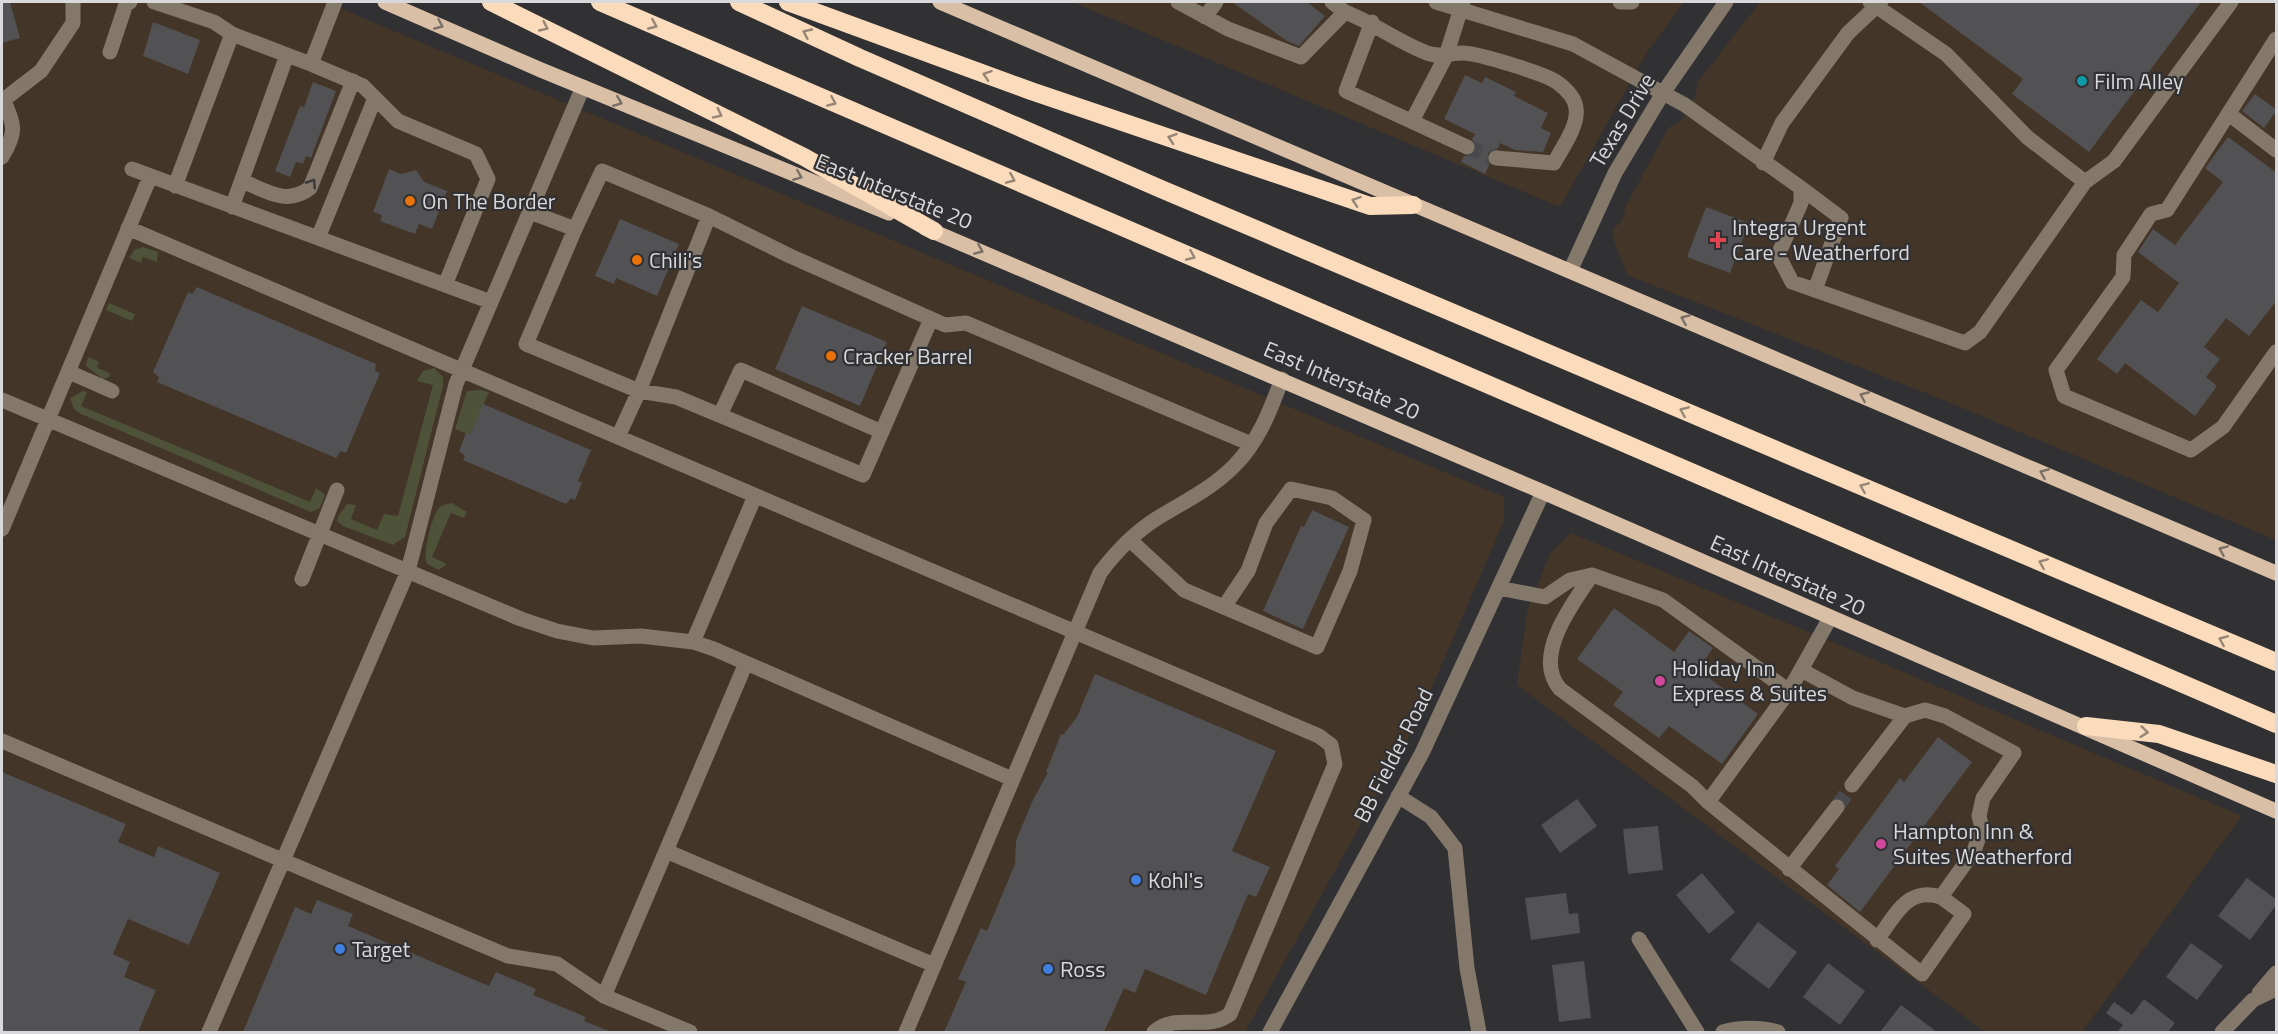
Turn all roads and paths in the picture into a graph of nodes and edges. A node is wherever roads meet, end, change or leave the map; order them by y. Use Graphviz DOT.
graph roads {
  1 [pos="73,2"];
  2 [pos="130,2"];
  3 [pos="154,2"];
  4 [pos="334,2"];
  5 [pos="385,2"];
  6 [pos="491,2"];
  7 [pos="600,2"];
  8 [pos="739,2"];
  9 [pos="788,2"];
  10 [pos="940,2"];
  11 [pos="1178,2"];
  12 [pos="1216,2"];
  13 [pos="1332,2"];
  14 [pos="1436,2"];
  15 [pos="1620,2"];
  16 [pos="1632,2"];
  17 [pos="1726,2"];
  18 [pos="2231,2"];
  19 [pos="1876,3"];
  20 [pos="1462,6"];
  21 [pos="1345,12"];
  22 [pos="1205,17"];
  23 [pos="1371,22"];
  24 [pos="232,34"];
  25 [pos="2277,39"];
  26 [pos="110,52"];
  27 [pos="287,55"];
  28 [pos="1446,56"];
  29 [pos="311,64"];
  30 [pos="353,81"];
  31 [pos="583,87"];
  32 [pos="1663,93"];
  33 [pos="375,98"];
  34 [pos="2,100"];
  35 [pos="2229,114"];
  36 [pos="1412,122"];
  37 [pos="1467,147"];
  38 [pos="2277,150"];
  39 [pos="2,157"];
  40 [pos="1496,158"];
  41 [pos="1763,163"];
  42 [pos="132,170"];
  43 [pos="150,177"];
  44 [pos="242,181"];
  45 [pos="2085,182"];
  46 [pos="175,186"];
  47 [pos="1801,188"];
  48 [pos="1413,205"];
  49 [pos="232,207"];
  50 [pos="530,212"];
  51 [pos="709,216"];
  52 [pos="128,228"];
  53 [pos="575,229"];
  54 [pos="934,231"];
  55 [pos="318,238"];
  56 [pos="1570,269"];
  57 [pos="445,285"];
  58 [pos="1815,290"];
  59 [pos="491,302"];
  60 [pos="931,319"];
  61 [pos="2277,351"];
  62 [pos="462,370"];
  63 [pos="69,372"];
  64 [pos="2271,372"];
  65 [pos="1282,379"];
  66 [pos="112,391"];
  67 [pos="639,391"];
  68 [pos="2,400"];
  69 [pos="720,415"];
  70 [pos="48,418"];
  71 [pos="882,432"];
  72 [pos="618,437"];
  73 [pos="1251,444"];
  74 [pos="338,490"];
  75 [pos="1543,492"];
  76 [pos="755,496"];
  77 [pos="2,529"];
  78 [pos="319,534"];
  79 [pos="1130,540"];
  80 [pos="408,571"];
  81 [pos="2277,573"];
  82 [pos="1592,575"];
  83 [pos="302,579"];
  84 [pos="1499,588"];
  85 [pos="1224,607"];
  86 [pos="1830,618"];
  87 [pos="1074,631"];
  88 [pos="693,642"];
  89 [pos="2277,662"];
  90 [pos="746,663"];
  91 [pos="1803,671"];
  92 [pos="1789,691"];
  93 [pos="1905,716"];
  94 [pos="2277,724"];
  95 [pos="2086,726"];
  96 [pos="2,741"];
  97 [pos="2277,774"];
  98 [pos="1012,779"];
  99 [pos="1852,785"];
  100 [pos="1398,796"];
  101 [pos="1708,802"];
  102 [pos="1837,807"];
  103 [pos="2277,811"];
  104 [pos="666,851"];
  105 [pos="285,861"];
  106 [pos="1789,869"];
  107 [pos="1941,897"];
  108 [pos="1639,939"];
  109 [pos="1877,940"];
  110 [pos="934,965"];
  111 [pos="2277,973"];
  112 [pos="2277,989"];
  113 [pos="604,996"];
  114 [pos="2253,1000"];
  115 [pos="210,1032"];
  116 [pos="690,1032"];
  117 [pos="906,1032"];
  118 [pos="1154,1032"];
  119 [pos="1270,1032"];
  120 [pos="1479,1032"];
  121 [pos="1697,1032"];
  122 [pos="1723,1032"];
  123 [pos="1778,1032"];
  124 [pos="2222,1032"];
  1 -- 34 [label="street"];
  2 -- 26 [label="street"];
  3 -- 24 [label="street"];
  4 -- 29 [label="street"];
  5 -- 31 [label="main road, East Interstate 20, one-way"];
  6 -- 54 [label="highway, one-way"];
  7 -- 94 [label="highway, one-way"];
  89 -- 8 [label="highway, one-way"];
  48 -- 9 [label="highway, one-way"];
  10 -- 48 [label="main road"];
  11 -- 22 [label="street"];
  12 -- 22 [label="street"];
  13 -- 21 [label="street"];
  14 -- 20 [label="street"];
  15 -- 16 [label="street"];
  17 -- 32 [label="street, Texas Drive"];
  18 -- 45 [label="street"];
  19 -- 41 [label="street"];
  19 -- 45 [label="street"];
  20 -- 28 [label="street"];
  20 -- 32 [label="street"];
  21 -- 22 [label="street"];
  21 -- 23 [label="street"];
  23 -- 28 [label="street"];
  23 -- 36 [label="street"];
  24 -- 27 [label="street"];
  24 -- 46 [label="street"];
  25 -- 35 [label="street"];
  27 -- 29 [label="street"];
  27 -- 44 [label="street"];
  28 -- 36 [label="street"];
  28 -- 40 [label="street"];
  29 -- 30 [label="street"];
  30 -- 33 [label="street"];
  44 -- 30 [label="street, one-way"];
  31 -- 50 [label="street"];
  31 -- 54 [label="main road, East Interstate 20, one-way"];
  32 -- 41 [label="street"];
  32 -- 56 [label="street, Texas Drive"];
  33 -- 55 [label="street"];
  33 -- 57 [label="street"];
  34 -- 39 [label="street"];
  35 -- 38 [label="street"];
  35 -- 64 [label="street"];
  36 -- 37 [label="street"];
  41 -- 47 [label="street"];
  42 -- 43 [label="street"];
  43 -- 46 [label="street"];
  43 -- 52 [label="street"];
  44 -- 49 [label="street"];
  45 -- 58 [label="street"];
  46 -- 49 [label="street"];
  47 -- 58 [label="street"];
  47 -- 58 [label="street"];
  48 -- 56 [label="main road"];
  49 -- 55 [label="street"];
  50 -- 53 [label="street"];
  50 -- 59 [label="street"];
  51 -- 53 [label="street"];
  51 -- 60 [label="street"];
  51 -- 67 [label="street"];
  52 -- 62 [label="street"];
  52 -- 63 [label="street"];
  53 -- 67 [label="street"];
  54 -- 65 [label="main road, East Interstate 20, one-way"];
  55 -- 57 [label="street"];
  81 -- 56 [label="main road, one-way"];
  57 -- 59 [label="street"];
  59 -- 62 [label="street"];
  60 -- 71 [label="street"];
  60 -- 73 [label="street"];
  61 -- 64 [label="street"];
  62 -- 72 [label="street"];
  62 -- 80 [label="street"];
  63 -- 66 [label="street"];
  63 -- 70 [label="street"];
  65 -- 73 [label="street"];
  65 -- 75 [label="main road, East Interstate 20"];
  67 -- 69 [label="street"];
  67 -- 72 [label="street"];
  68 -- 70 [label="street"];
  69 -- 71 [label="street"];
  69 -- 71 [label="street"];
  70 -- 77 [label="street"];
  70 -- 78 [label="street"];
  72 -- 76 [label="street"];
  73 -- 79 [label="street"];
  74 -- 78 [label="street"];
  75 -- 84 [label="street, BB Fielder Road"];
  75 -- 86 [label="main road, East Interstate 20"];
  76 -- 87 [label="street"];
  76 -- 88 [label="street"];
  78 -- 80 [label="street"];
  78 -- 83 [label="street"];
  79 -- 85 [label="street"];
  79 -- 87 [label="street"];
  80 -- 88 [label="street"];
  80 -- 105 [label="street"];
  82 -- 84 [label="street"];
  82 -- 92 [label="street"];
  82 -- 101 [label="street"];
  84 -- 100 [label="street, BB Fielder Road"];
  85 -- 85 [label="street"];
  86 -- 91 [label="street"];
  86 -- 95 [label="main road, East Interstate 20"];
  87 -- 98 [label="street"];
  87 -- 118 [label="street"];
  88 -- 90 [label="street"];
  90 -- 98 [label="street"];
  90 -- 104 [label="street"];
  91 -- 92 [label="street"];
  91 -- 93 [label="street"];
  92 -- 101 [label="street"];
  93 -- 99 [label="street"];
  93 -- 107 [label="street"];
  95 -- 97 [label="highway, one-way"];
  95 -- 103 [label="main road, East Interstate 20"];
  96 -- 105 [label="street"];
  98 -- 110 [label="street"];
  100 -- 119 [label="street, BB Fielder Road"];
  100 -- 120 [label="street"];
  101 -- 106 [label="street"];
  102 -- 106 [label="street"];
  104 -- 110 [label="street"];
  104 -- 113 [label="street"];
  105 -- 113 [label="street"];
  105 -- 115 [label="street"];
  106 -- 109 [label="street"];
  107 -- 109 [label="street"];
  107 -- 109 [label="street"];
  108 -- 121 [label="street"];
  110 -- 117 [label="street"];
  111 -- 114 [label="street"];
  112 -- 114 [label="street"];
  113 -- 116 [label="street"];
  114 -- 124 [label="street"];
  122 -- 123 [label="street"];
}
